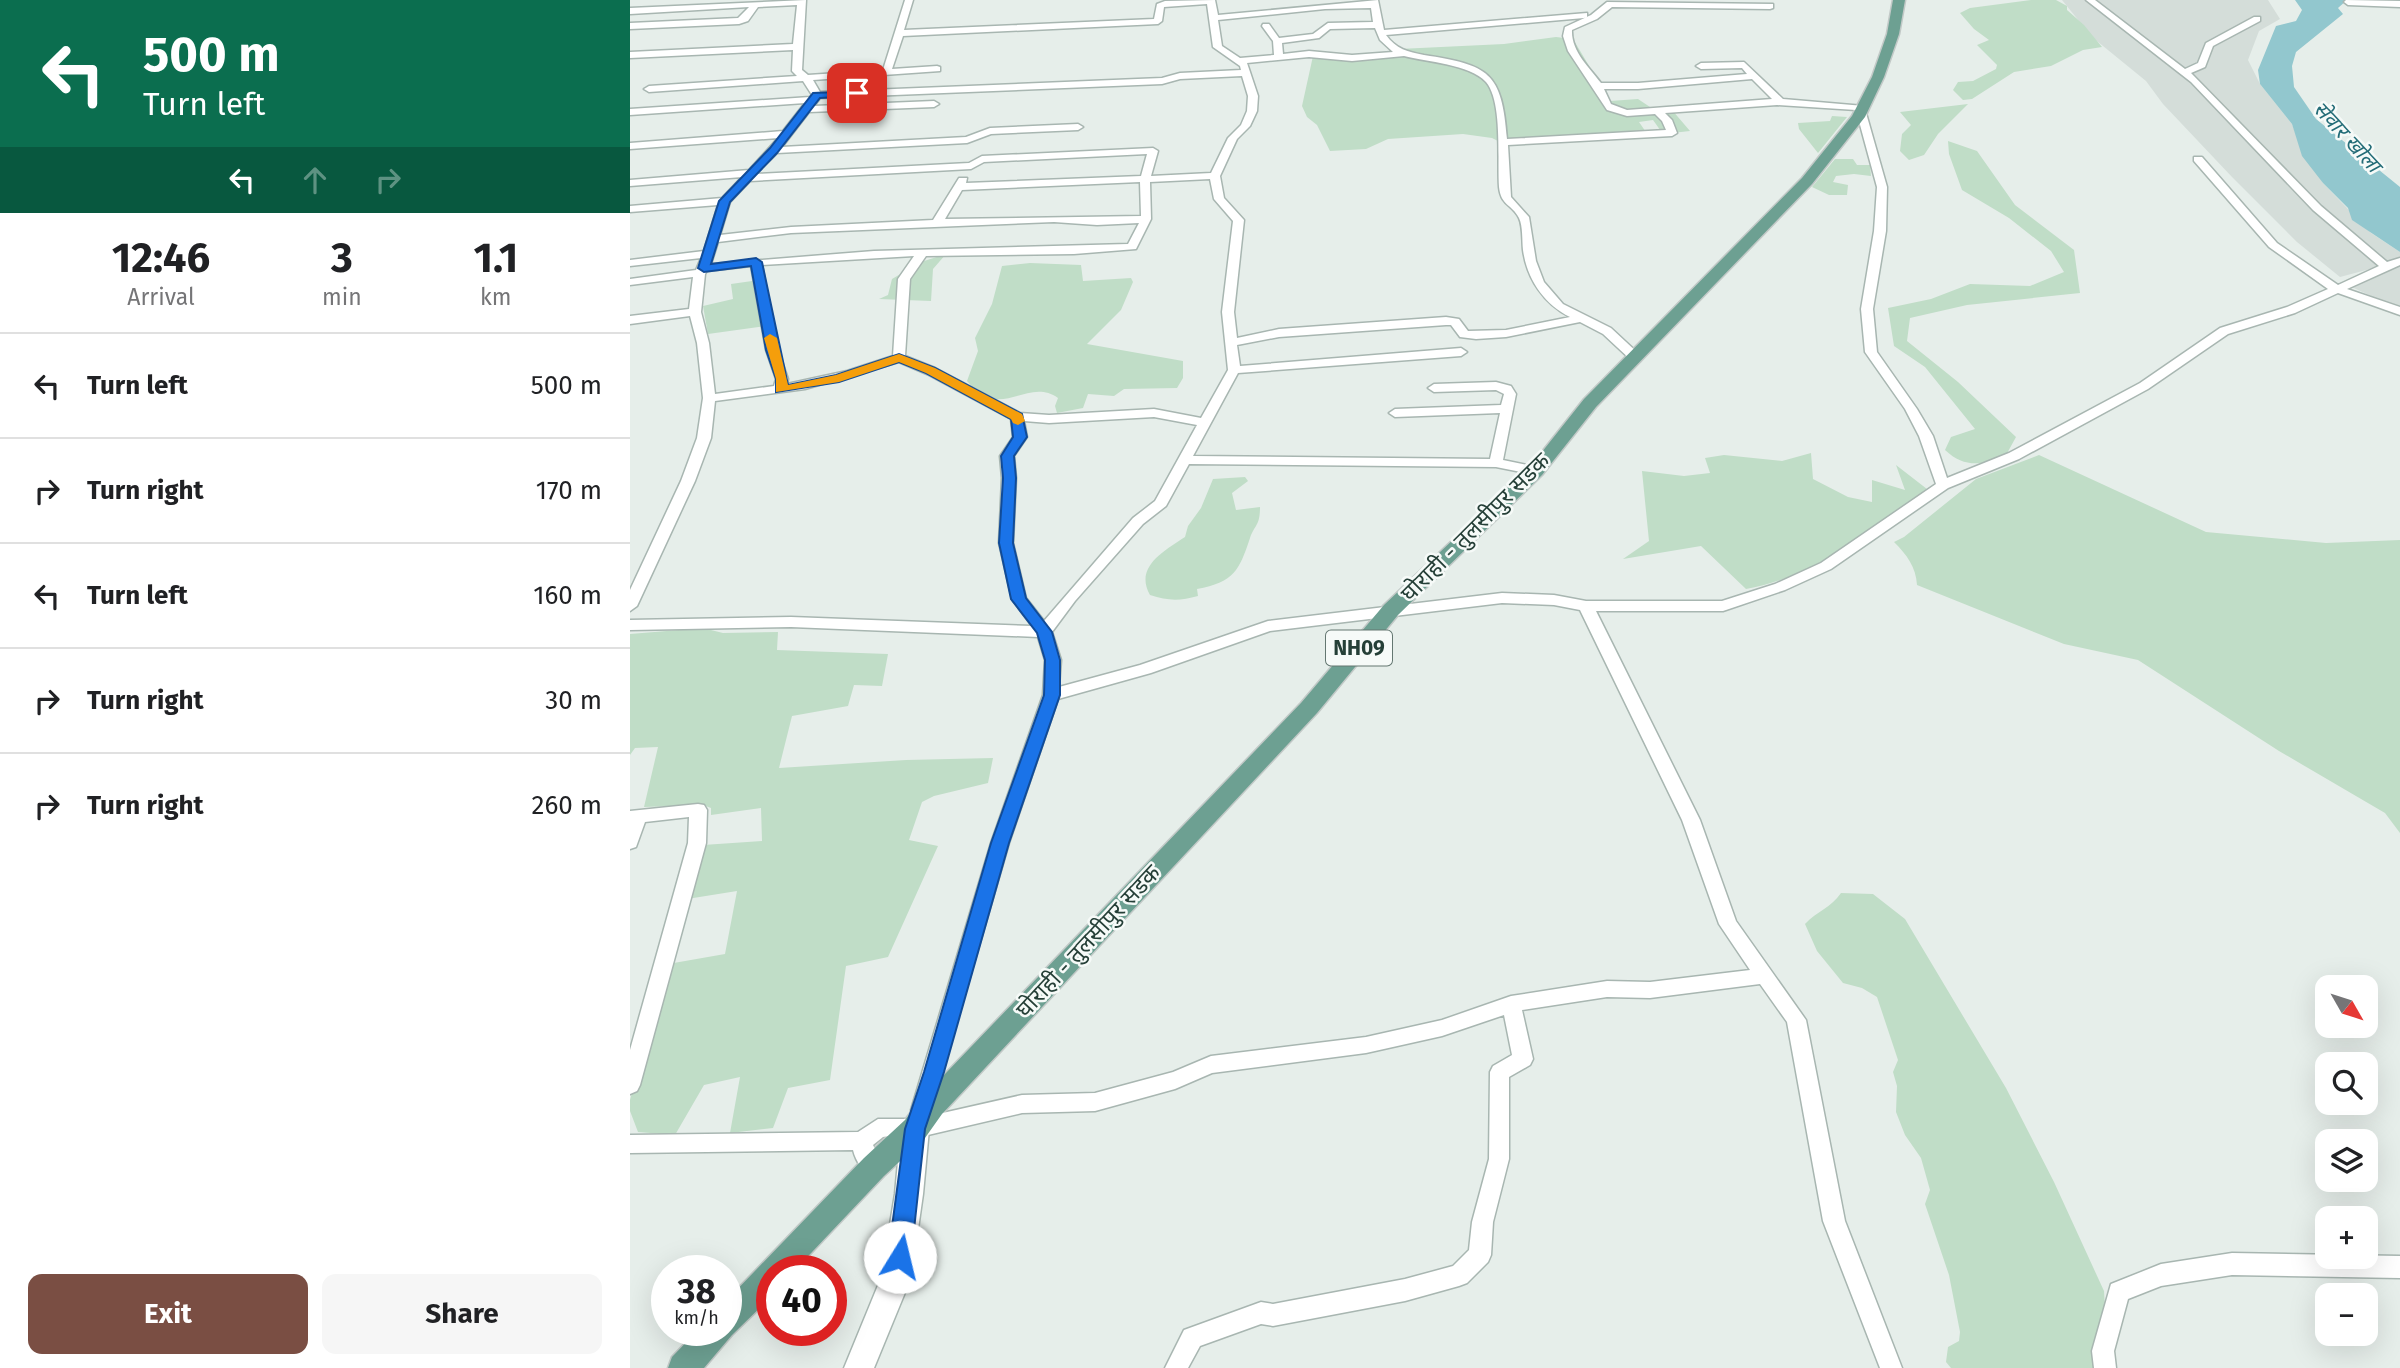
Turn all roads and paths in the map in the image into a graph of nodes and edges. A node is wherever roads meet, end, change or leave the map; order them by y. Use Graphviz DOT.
graph roads {
  1 [pos="659,0"];
  2 [pos="909,0"];
  3 [pos="1899,0"];
  4 [pos="2090,0"];
  5 [pos="802,1"];
  6 [pos="1211,1"];
  7 [pos="1374,2"];
  8 [pos="1608,2"];
  9 [pos="2348,2"];
  10 [pos="2400,4"];
  11 [pos="755,5"];
  12 [pos="1770,6"];
  13 [pos="630,10"];
  14 [pos="1598,14"];
  15 [pos="1213,18"];
  16 [pos="2257,19"];
  17 [pos="630,26"];
  18 [pos="1266,26"];
  19 [pos="1379,29"];
  20 [pos="899,33"];
  21 [pos="1277,41"];
  22 [pos="796,47"];
  23 [pos="1404,54"];
  24 [pos="630,55"];
  25 [pos="1279,57"];
  26 [pos="1701,66"];
  27 [pos="1242,67"];
  28 [pos="937,69"];
  29 [pos="887,72"];
  30 [pos="2185,72"];
  31 [pos="1753,76"];
  32 [pos="805,78"];
  33 [pos="1598,86"];
  34 [pos="649,89"];
  35 [pos="812,101"];
  36 [pos="934,104"];
  37 [pos="1782,104"];
  38 [pos="1861,109"];
  39 [pos="1657,110"];
  40 [pos="1616,111"];
  41 [pos="630,112"];
  42 [pos="1078,127"];
  43 [pos="1623,130"];
  44 [pos="787,134"];
  45 [pos="1502,142"];
  46 [pos="630,146"];
  47 [pos="774,150"];
  48 [pos="2198,159"];
  49 [pos="971,166"];
  50 [pos="750,176"];
  51 [pos="1215,176"];
  52 [pos="1145,179"];
  53 [pos="630,183"];
  54 [pos="958,187"];
  55 [pos="725,201"];
  56 [pos="630,209"];
  57 [pos="1146,219"];
  58 [pos="937,223"];
  59 [pos="713,239"];
  60 [pos="922,253"];
  61 [pos="708,254"];
  62 [pos="2400,261"];
  63 [pos="756,262"];
  64 [pos="630,263"];
  65 [pos="2386,267"];
  66 [pos="701,270"];
  67 [pos="630,282"];
  68 [pos="2336,289"];
  69 [pos="2400,311"];
  70 [pos="695,312"];
  71 [pos="1581,318"];
  72 [pos="630,320"];
  73 [pos="1233,342"];
  74 [pos="1461,352"];
  75 [pos="899,358"];
  76 [pos="1636,358"];
  77 [pos="1234,370"];
  78 [pos="1434,388"];
  79 [pos="780,390"];
  80 [pos="709,398"];
  81 [pos="1507,409"];
  82 [pos="1395,413"];
  83 [pos="1017,417"];
  84 [pos="1204,422"];
  85 [pos="1185,460"];
  86 [pos="1496,463"];
  87 [pos="1536,471"];
  88 [pos="1943,485"];
  89 [pos="1586,606"];
  90 [pos="630,607"];
  91 [pos="1391,610"];
  92 [pos="630,625"];
  93 [pos="1044,632"];
  94 [pos="1052,695"];
  95 [pos="634,817"];
  96 [pos="630,842"];
  97 [pos="1763,976"];
  98 [pos="1511,1004"];
  99 [pos="630,1085"];
  100 [pos="915,1129"];
  101 [pos="862,1140"];
  102 [pos="630,1144"];
  103 [pos="874,1167"];
  104 [pos="790,1255"];
  105 [pos="2400,1267"];
  106 [pos="756,1292"];
  107 [pos="742,1306"];
  108 [pos="704,1346"];
  109 [pos="683,1368"];
  110 [pos="859,1368"];
  111 [pos="1176,1368"];
  112 [pos="1891,1368"];
  113 [pos="2105,1368"];
  1 -- 13 [label="street"];
  2 -- 20 [label="street"];
  3 -- 38 [label="main road, घोराही - तुलसीपुर सडक / NH09"];
  4 -- 30 [label="street"];
  5 -- 11 [label="street"];
  5 -- 22 [label="street"];
  6 -- 15 [label="street"];
  6 -- 20 [label="street"];
  7 -- 15 [label="street"];
  7 -- 19 [label="street"];
  8 -- 12 [label="street"];
  8 -- 14 [label="street"];
  9 -- 10 [label="street"];
  11 -- 13 [label="street"];
  11 -- 17 [label="street"];
  14 -- 19 [label="street"];
  14 -- 33 [label="street"];
  15 -- 27 [label="street"];
  16 -- 30 [label="street"];
  18 -- 21 [label="street"];
  19 -- 21 [label="street"];
  19 -- 23 [label="street"];
  20 -- 29 [label="street"];
  21 -- 25 [label="street"];
  22 -- 24 [label="street"];
  22 -- 32 [label="street"];
  23 -- 25 [label="street"];
  23 -- 45 [label="street"];
  25 -- 27 [label="street"];
  26 -- 31 [label="street"];
  27 -- 35 [label="street"];
  27 -- 51 [label="street"];
  28 -- 29 [label="street"];
  29 -- 32 [label="street"];
  30 -- 65 [label="street"];
  31 -- 33 [label="street"];
  31 -- 37 [label="street"];
  32 -- 34 [label="street"];
  32 -- 35 [label="street"];
  33 -- 40 [label="street"];
  35 -- 36 [label="street"];
  35 -- 41 [label="street"];
  35 -- 44 [label="street"];
  37 -- 38 [label="street"];
  37 -- 39 [label="street"];
  38 -- 76 [label="main road, घोराही - तुलसीपुर सडक / NH09"];
  38 -- 88 [label="street"];
  39 -- 40 [label="street"];
  39 -- 45 [label="street"];
  40 -- 43 [label="street"];
  42 -- 47 [label="street"];
  44 -- 46 [label="street"];
  44 -- 47 [label="street"];
  45 -- 71 [label="street"];
  47 -- 50 [label="street"];
  48 -- 68 [label="street"];
  49 -- 50 [label="street"];
  49 -- 52 [label="street"];
  49 -- 54 [label="street"];
  50 -- 53 [label="street"];
  50 -- 55 [label="street"];
  51 -- 52 [label="street"];
  51 -- 73 [label="street"];
  52 -- 54 [label="street"];
  52 -- 57 [label="street"];
  54 -- 58 [label="street"];
  55 -- 56 [label="street"];
  55 -- 59 [label="street"];
  57 -- 58 [label="street"];
  57 -- 60 [label="street"];
  58 -- 59 [label="street"];
  59 -- 61 [label="street"];
  60 -- 63 [label="street"];
  60 -- 75 [label="street"];
  61 -- 64 [label="street"];
  61 -- 66 [label="street"];
  62 -- 65 [label="street"];
  63 -- 66 [label="street"];
  63 -- 79 [label="street"];
  65 -- 68 [label="street"];
  66 -- 67 [label="street"];
  66 -- 70 [label="street"];
  68 -- 69 [label="street"];
  68 -- 88 [label="street"];
  70 -- 72 [label="street"];
  70 -- 80 [label="street"];
  71 -- 73 [label="street"];
  71 -- 76 [label="street"];
  73 -- 77 [label="street"];
  74 -- 77 [label="street"];
  75 -- 79 [label="street"];
  75 -- 83 [label="street"];
  76 -- 87 [label="main road, घोराही - तुलसीपुर सडक / NH09"];
  77 -- 84 [label="street"];
  78 -- 81 [label="street"];
  79 -- 80 [label="street"];
  80 -- 90 [label="street"];
  81 -- 82 [label="street"];
  81 -- 86 [label="street"];
  83 -- 84 [label="street"];
  83 -- 93 [label="street"];
  84 -- 85 [label="street"];
  85 -- 86 [label="street"];
  85 -- 93 [label="street"];
  86 -- 87 [label="street"];
  87 -- 91 [label="main road, घोराही - तुलसीपुर सडक / NH09"];
  88 -- 89 [label="street"];
  89 -- 91 [label="street"];
  89 -- 97 [label="street"];
  91 -- 94 [label="street"];
  91 -- 100 [label="main road, घोराही - तुलसीपुर सडक / NH09"];
  92 -- 93 [label="street"];
  93 -- 94 [label="street"];
  94 -- 100 [label="street"];
  95 -- 96 [label="street"];
  95 -- 99 [label="street"];
  97 -- 98 [label="street"];
  97 -- 112 [label="street"];
  98 -- 100 [label="street"];
  98 -- 111 [label="street"];
  100 -- 101 [label="street"];
  100 -- 103 [label="main road, घोराही - तुलसीपुर सडक / NH09"];
  100 -- 110 [label="street"];
  101 -- 102 [label="street"];
  101 -- 103 [label="street"];
  103 -- 104 [label="main road, घोराही - तुलसीपुर सडक / NH09"];
  105 -- 113 [label="street"];
  106 -- 107 [label="main road"];
  108 -- 109 [label="main road"];
}
